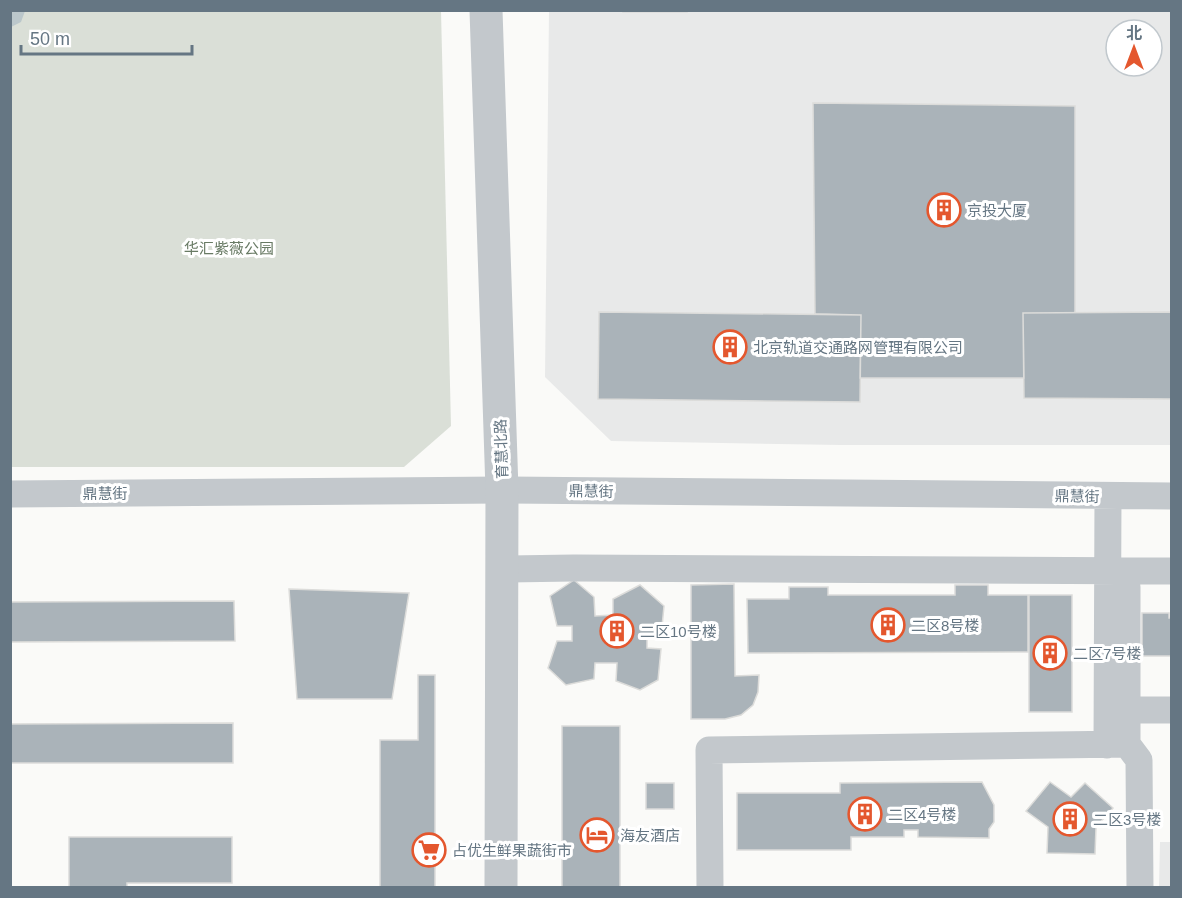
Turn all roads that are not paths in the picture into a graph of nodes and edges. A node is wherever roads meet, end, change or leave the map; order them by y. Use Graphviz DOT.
graph roads {
  1 [pos="486,10"];
  2 [pos="502,490"];
  3 [pos="10,494"];
  4 [pos="1118,496"];
  5 [pos="1172,496"];
  6 [pos="502,569"];
  7 [pos="1118,570"];
  8 [pos="1172,571"];
  9 [pos="1117,710"];
  10 [pos="1172,710"];
  11 [pos="1117,745"];
  12 [pos="501,888"];
  13 [pos="710,888"];
  14 [pos="1140,888"];
  1 -- 2 [label="street, 育慧北路"];
  2 -- 3 [label="street, 鼎慧街"];
  2 -- 4 [label="street, 鼎慧街"];
  2 -- 6 [label="street, 育慧北路"];
  4 -- 5 [label="street, 鼎慧街"];
  4 -- 7 [label="street"];
  6 -- 7 [label="street"];
  6 -- 12 [label="street, 育慧北路"];
  7 -- 8 [label="street"];
  7 -- 9 [label="street"];
  9 -- 10 [label="street"];
  9 -- 11 [label="street"];
  11 -- 13 [label="street"];
  11 -- 14 [label="street"];
}
